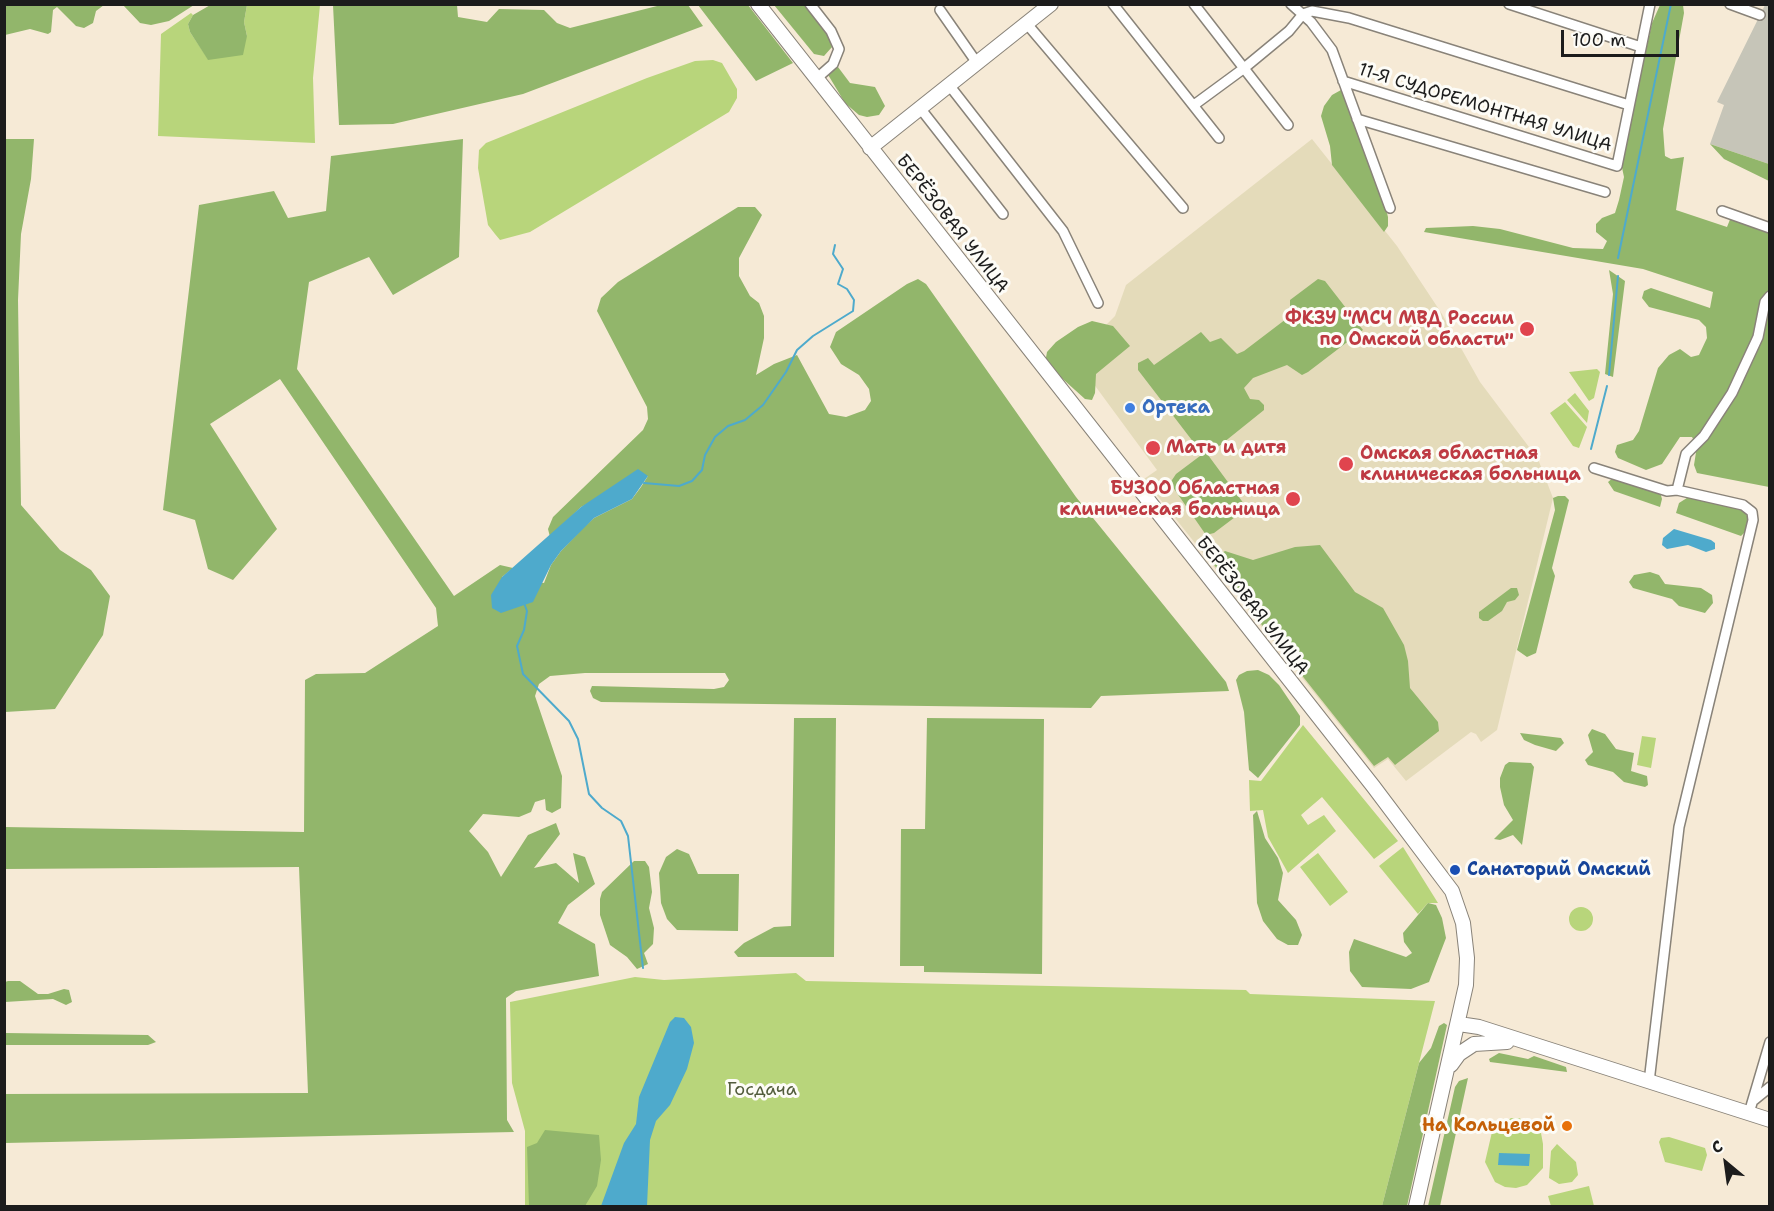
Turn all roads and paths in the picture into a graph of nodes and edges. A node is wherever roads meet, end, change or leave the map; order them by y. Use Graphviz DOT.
graph roads {
  1 [pos="758,4"];
  2 [pos="810,4"];
  3 [pos="1113,4"];
  4 [pos="1194,4"];
  5 [pos="1291,4"];
  6 [pos="1509,4"];
  7 [pos="1650,4"];
  8 [pos="1730,4"];
  9 [pos="1046,6"];
  10 [pos="940,10"];
  11 [pos="1303,14"];
  12 [pos="1760,15"];
  13 [pos="1027,24"];
  14 [pos="1641,47"];
  15 [pos="977,63"];
  16 [pos="1243,69"];
  17 [pos="816,79"];
  18 [pos="1343,81"];
  19 [pos="950,85"];
  20 [pos="1194,105"];
  21 [pos="1629,105"];
  22 [pos="920,108"];
  23 [pos="1357,119"];
  24 [pos="1288,125"];
  25 [pos="1219,138"];
  26 [pos="870,148"];
  27 [pos="1605,192"];
  28 [pos="1183,208"];
  29 [pos="1390,208"];
  30 [pos="1722,211"];
  31 [pos="1003,214"];
  32 [pos="1770,228"];
  33 [pos="1770,296"];
  34 [pos="1098,303"];
  35 [pos="1594,468"];
  36 [pos="1677,490"];
  37 [pos="1459,1024"];
  38 [pos="1507,1042"];
  39 [pos="1770,1042"];
  40 [pos="1578,1060"];
  41 [pos="1449,1069"];
  42 [pos="1649,1082"];
  43 [pos="1770,1087"];
  44 [pos="1751,1107"];
  45 [pos="1770,1120"];
  46 [pos="1416,1206"];
  1 -- 17 [label="main road, БЕРЁЗОВАЯ УЛИЦА"];
  2 -- 17 [label="street"];
  3 -- 20 [label="street"];
  4 -- 16 [label="street"];
  5 -- 11 [label="street"];
  6 -- 14 [label="street"];
  7 -- 14 [label="street"];
  8 -- 12 [label="street"];
  9 -- 13 [label="main road"];
  10 -- 15 [label="street"];
  11 -- 16 [label="street"];
  11 -- 18 [label="street"];
  11 -- 21 [label="street"];
  13 -- 15 [label="main road"];
  13 -- 28 [label="street"];
  14 -- 21 [label="street"];
  15 -- 19 [label="main road"];
  16 -- 20 [label="street"];
  16 -- 24 [label="street"];
  17 -- 26 [label="main road, БЕРЁЗОВАЯ УЛИЦА"];
  18 -- 21 [label="street, 11-Я СУДОРЕМОНТНАЯ УЛИЦА"];
  18 -- 23 [label="street"];
  19 -- 22 [label="main road"];
  19 -- 34 [label="street"];
  20 -- 25 [label="street"];
  22 -- 26 [label="main road"];
  22 -- 31 [label="street"];
  23 -- 27 [label="street"];
  23 -- 29 [label="street"];
  26 -- 37 [label="main road, БЕРЁЗОВАЯ УЛИЦА"];
  30 -- 32 [label="street"];
  33 -- 36 [label="street"];
  35 -- 36 [label="street"];
  36 -- 42 [label="street"];
  37 -- 38 [label="main road"];
  37 -- 40 [label="main road"];
  37 -- 41 [label="main road, БЕРЁЗОВАЯ УЛИЦА"];
  38 -- 40 [label="main road"];
  38 -- 41 [label="main road"];
  39 -- 44 [label="street"];
  40 -- 42 [label="main road"];
  41 -- 46 [label="main road, БЕРЁЗОВАЯ УЛИЦА"];
  42 -- 44 [label="main road"];
  43 -- 44 [label="street"];
  44 -- 45 [label="main road"];
}
